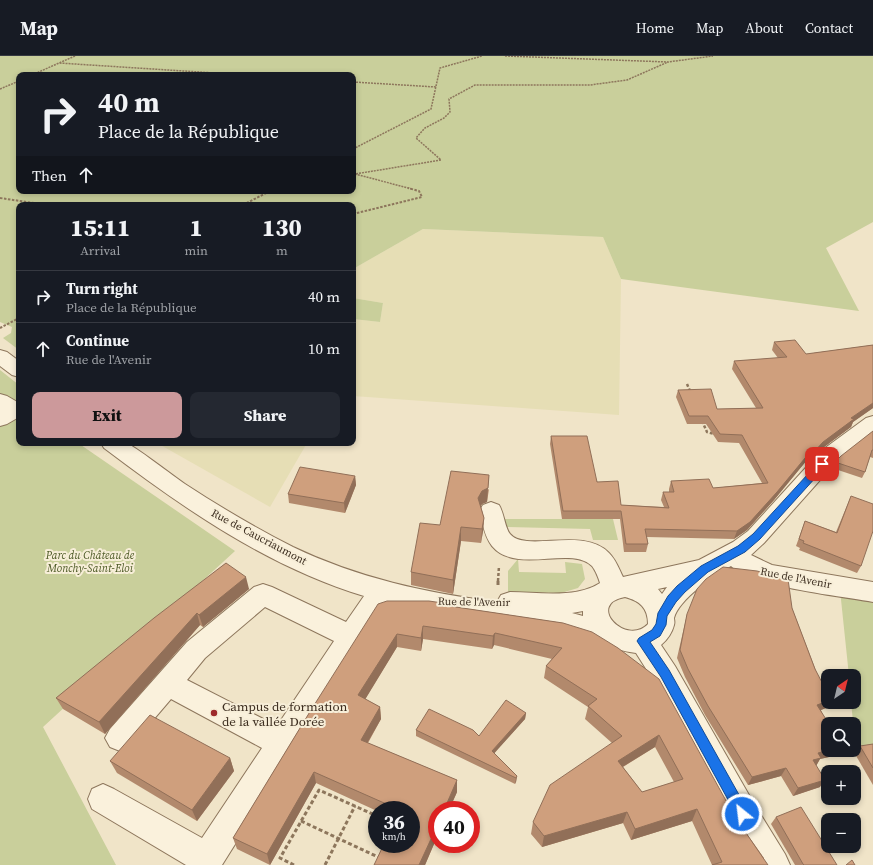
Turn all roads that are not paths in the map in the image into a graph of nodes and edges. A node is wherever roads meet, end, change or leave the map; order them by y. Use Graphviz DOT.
graph roads {
  1 [pos="0,356"];
  2 [pos="16,369"];
  3 [pos="0,401"];
  4 [pos="0,419"];
  5 [pos="873,423"];
  6 [pos="116,446"];
  7 [pos="491,511"];
  8 [pos="734,553"];
  9 [pos="704,569"];
  10 [pos="381,591"];
  11 [pos="613,591"];
  12 [pos="873,592"];
  13 [pos="421,601"];
  14 [pos="662,616"];
  15 [pos="351,637"];
  16 [pos="614,637"];
  17 [pos="642,641"];
  18 [pos="167,683"];
  19 [pos="120,738"];
  20 [pos="282,744"];
  21 [pos="103,799"];
  22 [pos="205,862"];
  23 [pos="774,865"];
  1 -- 2 [label="street"];
  3 -- 4 [label="street"];
  5 -- 8 [label="street"];
  6 -- 10 [label="street, Rue de Caucriaumont"];
  7 -- 11 [label="street"];
  8 -- 9 [label="street, Rue de l'Avenir"];
  8 -- 12 [label="street, Rue de l'Avenir"];
  9 -- 11 [label="street, Rue de l'Avenir"];
  9 -- 14 [label="street, Rue de l'Avenir"];
  10 -- 13 [label="street, Rue de Caucriaumont"];
  10 -- 15 [label="street"];
  11 -- 13 [label="street, Rue de l'Avenir"];
  11 -- 14 [label="street"];
  11 -- 16 [label="street"];
  13 -- 16 [label="street"];
  14 -- 17 [label="street"];
  15 -- 18 [label="street"];
  15 -- 20 [label="street"];
  16 -- 17 [label="street"];
  17 -- 23 [label="street"];
  18 -- 19 [label="street"];
  18 -- 20 [label="street"];
  20 -- 22 [label="street"];
  21 -- 22 [label="street"];
}
